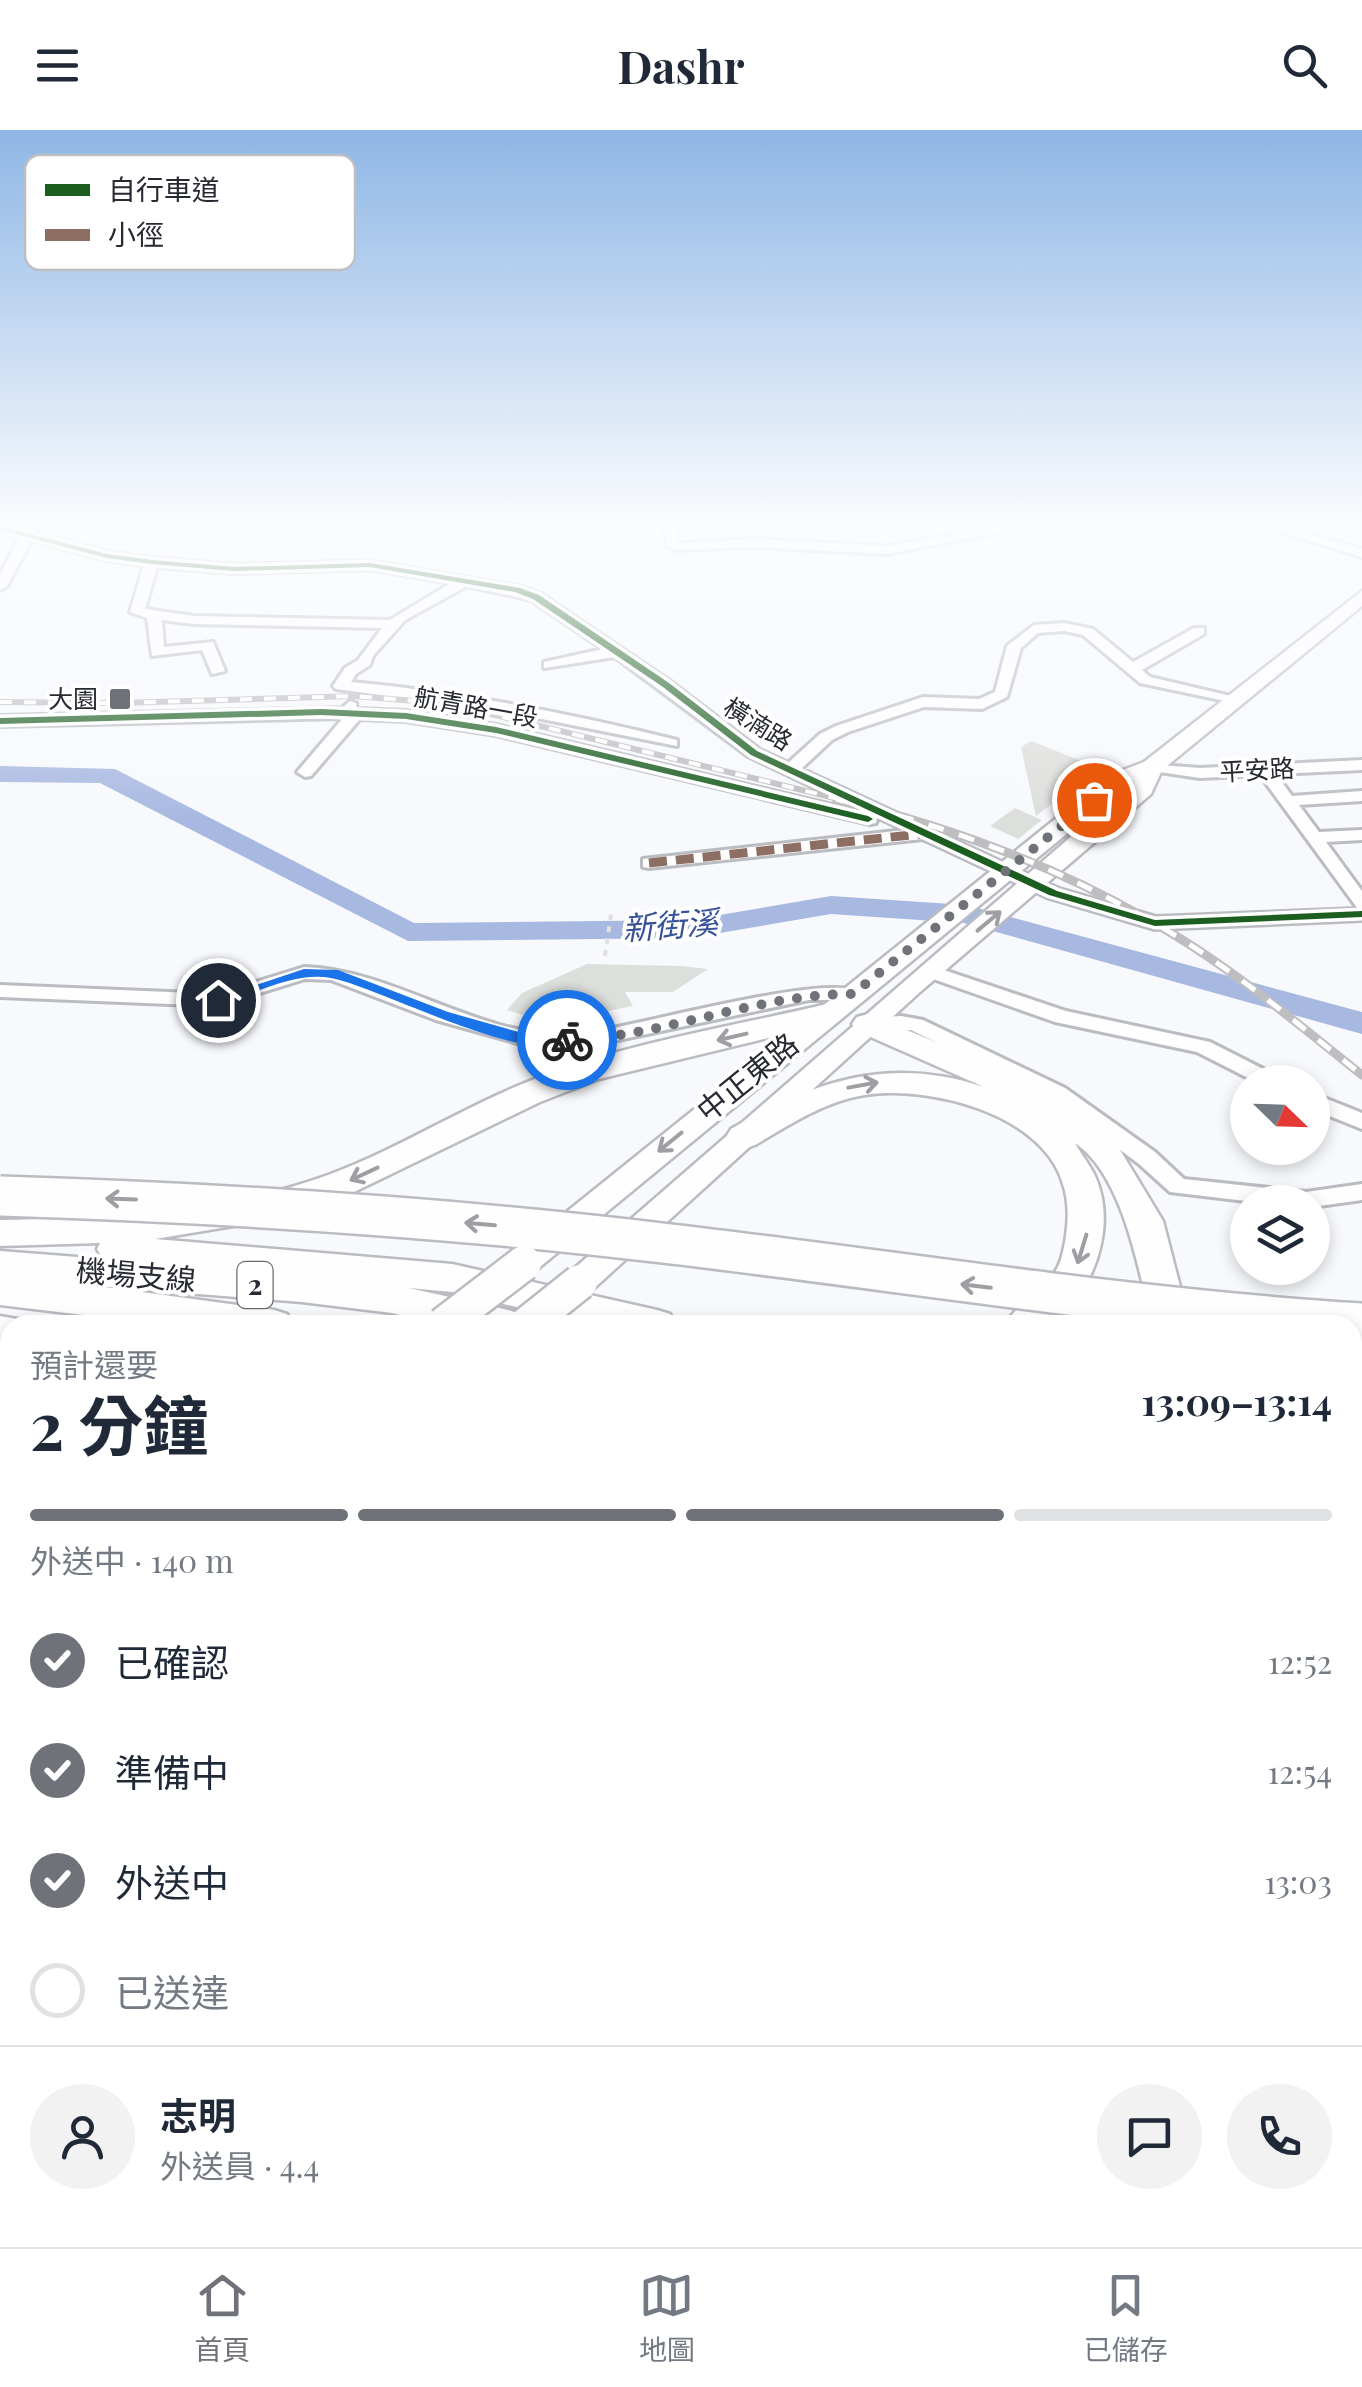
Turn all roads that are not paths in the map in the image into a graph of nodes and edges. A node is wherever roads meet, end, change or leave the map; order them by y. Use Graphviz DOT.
graph roads {
  1 [pos="155,623"];
  2 [pos="333,623"];
  3 [pos="575,623"];
  4 [pos="1329,623"];
  5 [pos="393,624"];
  6 [pos="1199,631"];
  7 [pos="618,652"];
  8 [pos="549,665"];
  9 [pos="1134,668"];
  10 [pos="217,671"];
  11 [pos="341,686"];
  12 [pos="1230,700"];
  13 [pos="348,713"];
  14 [pos="0,721"];
  15 [pos="670,743"];
  16 [pos="1362,765"];
  17 [pos="1152,767"];
  18 [pos="790,770"];
  19 [pos="1265,770"];
  20 [pos="305,772"];
  21 [pos="1362,796"];
  22 [pos="1287,801"];
  23 [pos="1362,835"];
  24 [pos="926,836"];
  25 [pos="1314,838"];
  26 [pos="649,862"];
  27 [pos="1362,874"];
  28 [pos="1341,875"];
  29 [pos="996,877"];
  30 [pos="1025,891"];
  31 [pos="1362,904"];
  32 [pos="1362,914"];
  33 [pos="920,979"];
  34 [pos="0,992"];
  35 [pos="846,1010"];
  36 [pos="930,1032"];
  37 [pos="1238,1065"];
  38 [pos="1330,1108"];
  39 [pos="1362,1122"];
  40 [pos="742,1137"];
  41 [pos="1362,1192"];
  42 [pos="0,1196"];
  43 [pos="0,1237"];
  44 [pos="0,1265"];
  45 [pos="0,1291"];
  46 [pos="193,1315"];
  47 [pos="457,1315"];
  48 [pos="463,1315"];
  49 [pos="539,1315"];
  50 [pos="613,1315"];
  51 [pos="1039,1315"];
  52 [pos="1168,1315"];
  53 [pos="1265,1315"];
  1 -- 10 [label="street"];
  2 -- 5 [label="street"];
  3 -- 7 [label="street, 橫湳路"];
  4 -- 12 [label="main road, 中正東路"];
  5 -- 11 [label="street"];
  6 -- 9 [label="street"];
  7 -- 8 [label="street"];
  7 -- 18 [label="street, 橫湳路"];
  9 -- 12 [label="street"];
  9 -- 18 [label="street"];
  11 -- 13 [label="street"];
  11 -- 15 [label="street"];
  12 -- 17 [label="main road, 中正東路"];
  13 -- 14 [label="street, 航青路一段"];
  13 -- 20 [label="street"];
  13 -- 24 [label="street, 航青路一段"];
  16 -- 19 [label="street, 平安路"];
  17 -- 19 [label="street, 平安路"];
  17 -- 29 [label="main road, 中正東路"];
  17 -- 30 [label="main road, 中正東路"];
  18 -- 24 [label="street, 橫湳路"];
  19 -- 22 [label="street"];
  21 -- 22 [label="street"];
  22 -- 25 [label="street"];
  23 -- 25 [label="street"];
  24 -- 26 [label="street"];
  24 -- 29 [label="street, 橫湳路"];
  25 -- 28 [label="street"];
  27 -- 28 [label="street"];
  28 -- 31 [label="street"];
  29 -- 30 [label="street, 橫湳路"];
  29 -- 35 [label="main road, 中正東路"];
  30 -- 32 [label="street, 橫湳路"];
  33 -- 30 [label="main road, 中正東路, one-way"];
  33 -- 35 [label="main road, 中正東路"];
  33 -- 36 [label="street"];
  33 -- 37 [label="street"];
  34 -- 35 [label="street"];
  35 -- 36 [label="street"];
  35 -- 40 [label="main road, 中正東路"];
  35 -- 43 [label="highway, one-way"];
  35 -- 47 [label="main road, 中正東路, one-way, bridge"];
  35 -- 52 [label="highway"];
  36 -- 41 [label="street"];
  38 -- 39 [label="street"];
  40 -- 49 [label="main road, 中正東路, bridge"];
  40 -- 51 [label="highway, one-way"];
  53 -- 42 [label="highway, one-way, bridge"];
  43 -- 50 [label="highway"];
  44 -- 48 [label="highway, 機場支線 / 2"];
  45 -- 46 [label="highway, 機場支線 / 2"];
}
